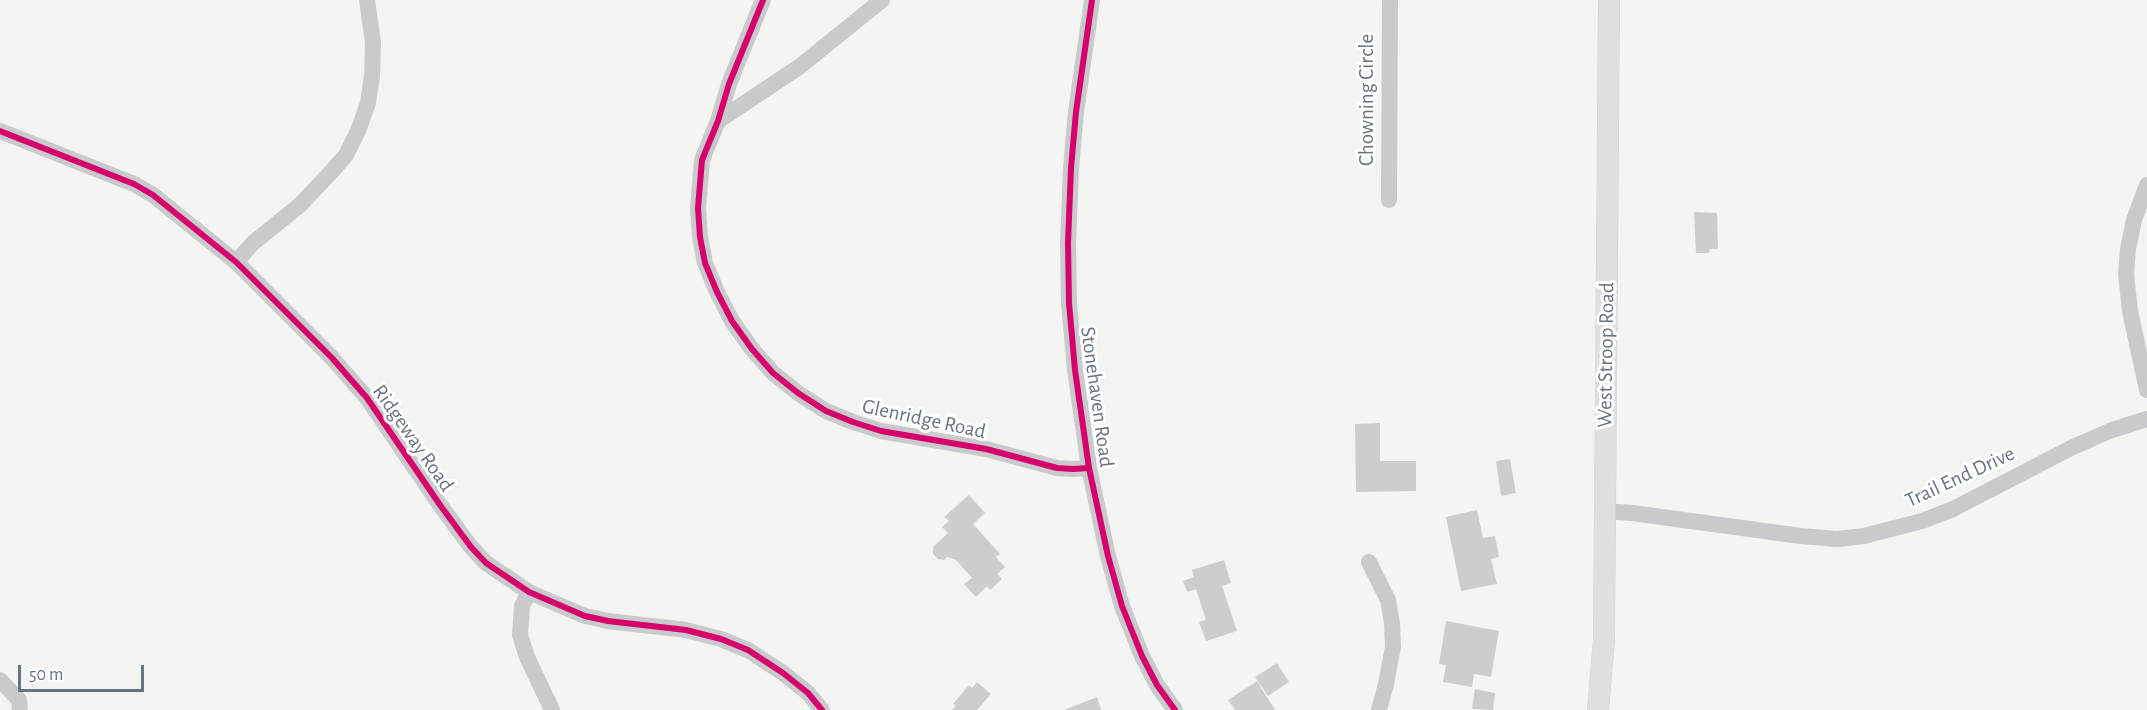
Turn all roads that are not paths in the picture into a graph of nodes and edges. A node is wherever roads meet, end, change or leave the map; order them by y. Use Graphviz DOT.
graph roads {
  1 [pos="367,0"];
  2 [pos="763,0"];
  3 [pos="882,0"];
  4 [pos="1092,0"];
  5 [pos="1390,0"];
  6 [pos="1609,0"];
  7 [pos="718,122"];
  8 [pos="0,131"];
  9 [pos="2147,185"];
  10 [pos="1389,200"];
  11 [pos="236,262"];
  12 [pos="2147,390"];
  13 [pos="2147,419"];
  14 [pos="1089,468"];
  15 [pos="1604,511"];
  16 [pos="1369,562"];
  17 [pos="529,592"];
  18 [pos="0,680"];
  19 [pos="20,710"];
  20 [pos="552,710"];
  21 [pos="822,710"];
  22 [pos="1175,710"];
  23 [pos="1379,710"];
  24 [pos="1598,710"];
  1 -- 11 [label="street"];
  2 -- 7 [label="street, Glenridge Road"];
  3 -- 7 [label="street"];
  4 -- 14 [label="street, Stonehaven Road"];
  5 -- 10 [label="street, Chowning Circle"];
  6 -- 15 [label="main road, West Stroop Road"];
  7 -- 14 [label="street, Glenridge Road"];
  8 -- 11 [label="street, Ridgeway Road"];
  9 -- 12 [label="street"];
  11 -- 17 [label="street, Ridgeway Road"];
  13 -- 15 [label="street, Trail End Drive"];
  14 -- 22 [label="street, Stonehaven Road"];
  15 -- 24 [label="main road, West Stroop Road"];
  16 -- 23 [label="street"];
  17 -- 20 [label="street"];
  17 -- 21 [label="street, Ridgeway Road"];
  18 -- 19 [label="street"];
}
